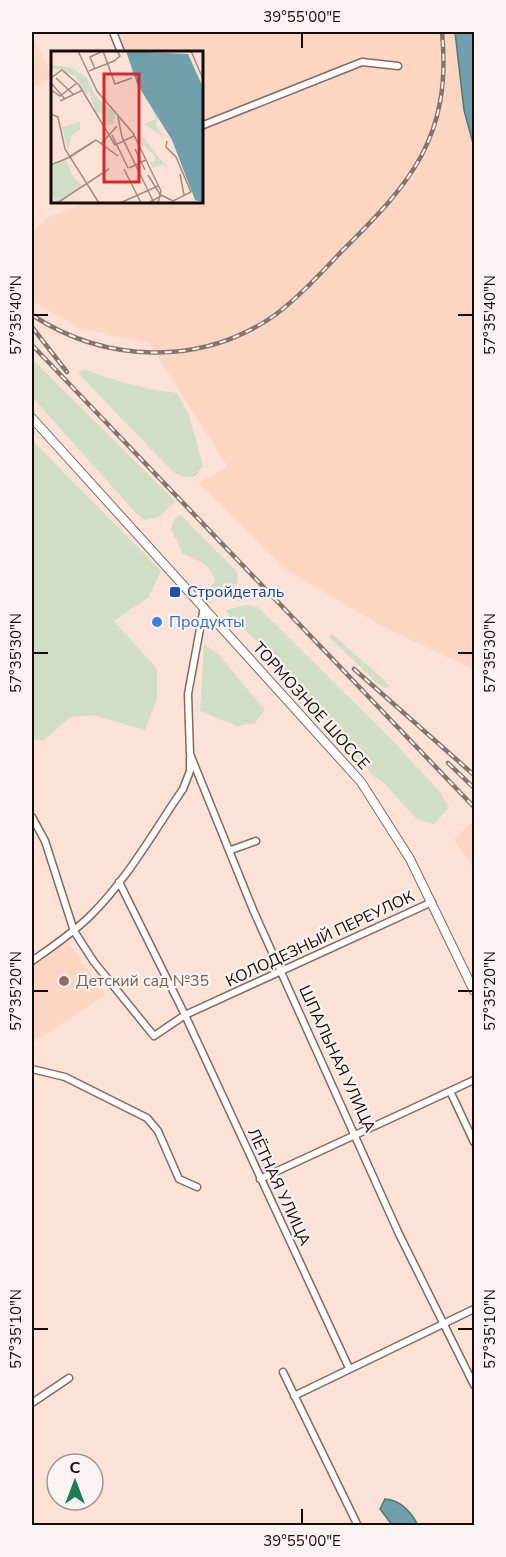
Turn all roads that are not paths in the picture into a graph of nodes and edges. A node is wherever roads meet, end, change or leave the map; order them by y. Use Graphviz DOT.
graph roads {
  1 [pos="113,32"];
  2 [pos="121,51"];
  3 [pos="398,66"];
  4 [pos="202,126"];
  5 [pos="32,418"];
  6 [pos="204,608"];
  7 [pos="190,754"];
  8 [pos="32,817"];
  9 [pos="256,841"];
  10 [pos="231,850"];
  11 [pos="119,882"];
  12 [pos="432,902"];
  13 [pos="74,931"];
  14 [pos="32,961"];
  15 [pos="283,973"];
  16 [pos="474,991"];
  17 [pos="185,1016"];
  18 [pos="32,1069"];
  19 [pos="474,1080"];
  20 [pos="450,1091"];
  21 [pos="357,1135"];
  22 [pos="474,1142"];
  23 [pos="260,1179"];
  24 [pos="197,1187"];
  25 [pos="474,1309"];
  26 [pos="445,1323"];
  27 [pos="349,1368"];
  28 [pos="283,1372"];
  29 [pos="69,1378"];
  30 [pos="474,1385"];
  31 [pos="294,1396"];
  32 [pos="32,1403"];
  33 [pos="358,1526"];
  1 -- 2 [label="street"];
  3 -- 4 [label="street"];
  5 -- 6 [label="street, ТОРМОЗНОЕ ШОССЕ"];
  6 -- 7 [label="street, ШПАЛЬНАЯ УЛИЦА"];
  6 -- 12 [label="street, ТОРМОЗНОЕ ШОССЕ"];
  7 -- 10 [label="street, ШПАЛЬНАЯ УЛИЦА"];
  7 -- 11 [label="street"];
  8 -- 13 [label="street"];
  9 -- 10 [label="street"];
  10 -- 15 [label="street, ШПАЛЬНАЯ УЛИЦА"];
  11 -- 13 [label="street"];
  11 -- 17 [label="street, ЛЁТНАЯ УЛИЦА"];
  12 -- 15 [label="street, КОЛОДЕЗНЫЙ ПЕРЕУЛОК"];
  12 -- 16 [label="street, ТОРМОЗНОЕ ШОССЕ"];
  13 -- 14 [label="street"];
  13 -- 17 [label="street, КОЛОДЕЗНЫЙ ПЕРЕУЛОК"];
  15 -- 17 [label="street, КОЛОДЕЗНЫЙ ПЕРЕУЛОК"];
  15 -- 21 [label="street, ШПАЛЬНАЯ УЛИЦА"];
  17 -- 23 [label="street, ЛЁТНАЯ УЛИЦА"];
  18 -- 24 [label="street"];
  19 -- 20 [label="street"];
  20 -- 21 [label="street"];
  20 -- 22 [label="street"];
  21 -- 23 [label="street"];
  21 -- 26 [label="street, ШПАЛЬНАЯ УЛИЦА"];
  23 -- 27 [label="street, ЛЁТНАЯ УЛИЦА"];
  25 -- 26 [label="street"];
  26 -- 27 [label="street"];
  26 -- 30 [label="street, ШПАЛЬНАЯ УЛИЦА"];
  27 -- 31 [label="street"];
  28 -- 31 [label="street"];
  29 -- 32 [label="street"];
  31 -- 33 [label="street"];
}
